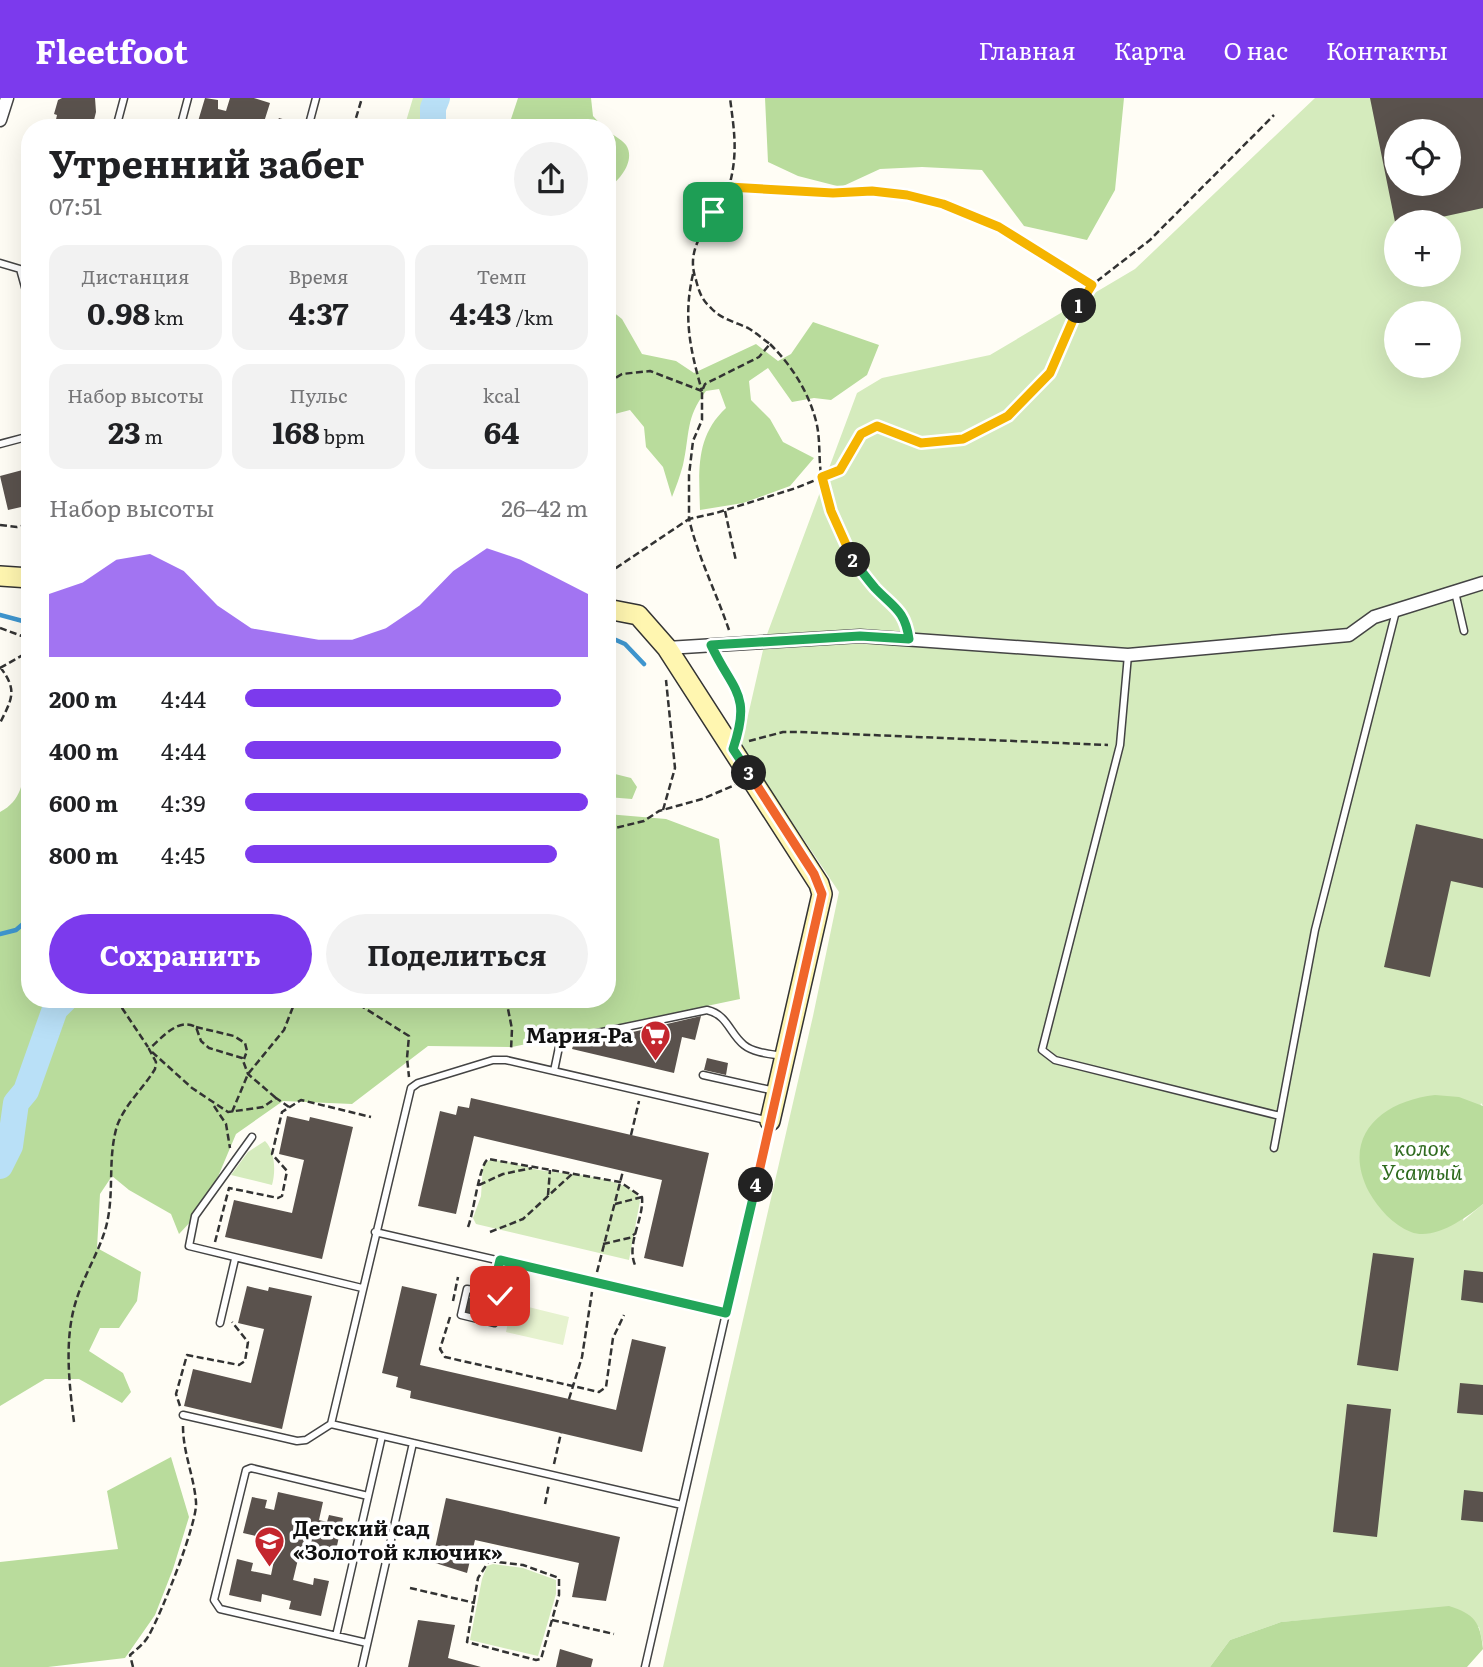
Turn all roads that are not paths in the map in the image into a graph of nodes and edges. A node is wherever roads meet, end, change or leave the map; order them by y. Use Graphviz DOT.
graph roads {
  1 [pos="6,98"];
  2 [pos="124,98"];
  3 [pos="188,98"];
  4 [pos="316,98"];
  5 [pos="118,119"];
  6 [pos="182,119"];
  7 [pos="310,119"];
  8 [pos="0,120"];
  9 [pos="0,263"];
  10 [pos="20,269"];
  11 [pos="21,273"];
  12 [pos="21,438"];
  13 [pos="0,444"];
  14 [pos="0,576"];
  15 [pos="21,577"];
  16 [pos="1483,583"];
  17 [pos="1455,590"];
  18 [pos="1396,609"];
  19 [pos="616,610"];
  20 [pos="1464,631"];
  21 [pos="667,648"];
  22 [pos="1128,655"];
  23 [pos="785,1056"];
  24 [pos="554,1071"];
  25 [pos="704,1075"];
  26 [pos="777,1092"];
  27 [pos="1280,1116"];
  28 [pos="771,1121"];
  29 [pos="252,1138"];
  30 [pos="1274,1148"];
  31 [pos="375,1232"];
  32 [pos="235,1259"];
  33 [pos="500,1260"];
  34 [pos="362,1288"];
  35 [pos="492,1293"];
  36 [pos="726,1313"];
  37 [pos="220,1323"];
  38 [pos="183,1415"];
  39 [pos="331,1424"];
  40 [pos="382,1436"];
  41 [pos="413,1443"];
  42 [pos="368,1496"];
  43 [pos="682,1505"];
  44 [pos="336,1636"];
  45 [pos="367,1643"];
  46 [pos="362,1667"];
  47 [pos="645,1667"];
  1 -- 8 [label="street"];
  2 -- 5 [label="lane"];
  3 -- 6 [label="lane"];
  4 -- 7 [label="lane"];
  9 -- 10 [label="lane"];
  10 -- 11 [label="lane"];
  12 -- 13 [label="lane"];
  14 -- 15 [label="street"];
  16 -- 17 [label="street"];
  17 -- 18 [label="street"];
  17 -- 20 [label="lane"];
  18 -- 22 [label="street"];
  18 -- 27 [label="lane"];
  19 -- 21 [label="street"];
  21 -- 22 [label="street"];
  21 -- 23 [label="street"];
  22 -- 27 [label="lane"];
  23 -- 24 [label="lane"];
  23 -- 26 [label="street"];
  24 -- 28 [label="lane"];
  24 -- 31 [label="lane"];
  25 -- 26 [label="lane"];
  26 -- 28 [label="street"];
  27 -- 30 [label="lane"];
  28 -- 36 [label="lane"];
  29 -- 32 [label="lane"];
  31 -- 33 [label="lane"];
  31 -- 34 [label="lane"];
  32 -- 34 [label="lane"];
  32 -- 37 [label="lane"];
  33 -- 35 [label="lane"];
  33 -- 36 [label="lane"];
  34 -- 39 [label="lane"];
  35 -- 35 [label="lane"];
  36 -- 43 [label="lane"];
  38 -- 39 [label="lane"];
  39 -- 40 [label="lane"];
  40 -- 41 [label="lane"];
  40 -- 42 [label="lane"];
  41 -- 43 [label="lane"];
  41 -- 45 [label="lane"];
  42 -- 44 [label="lane"];
  42 -- 44 [label="lane"];
  43 -- 47 [label="lane"];
  44 -- 45 [label="lane"];
  45 -- 46 [label="lane"];
}
